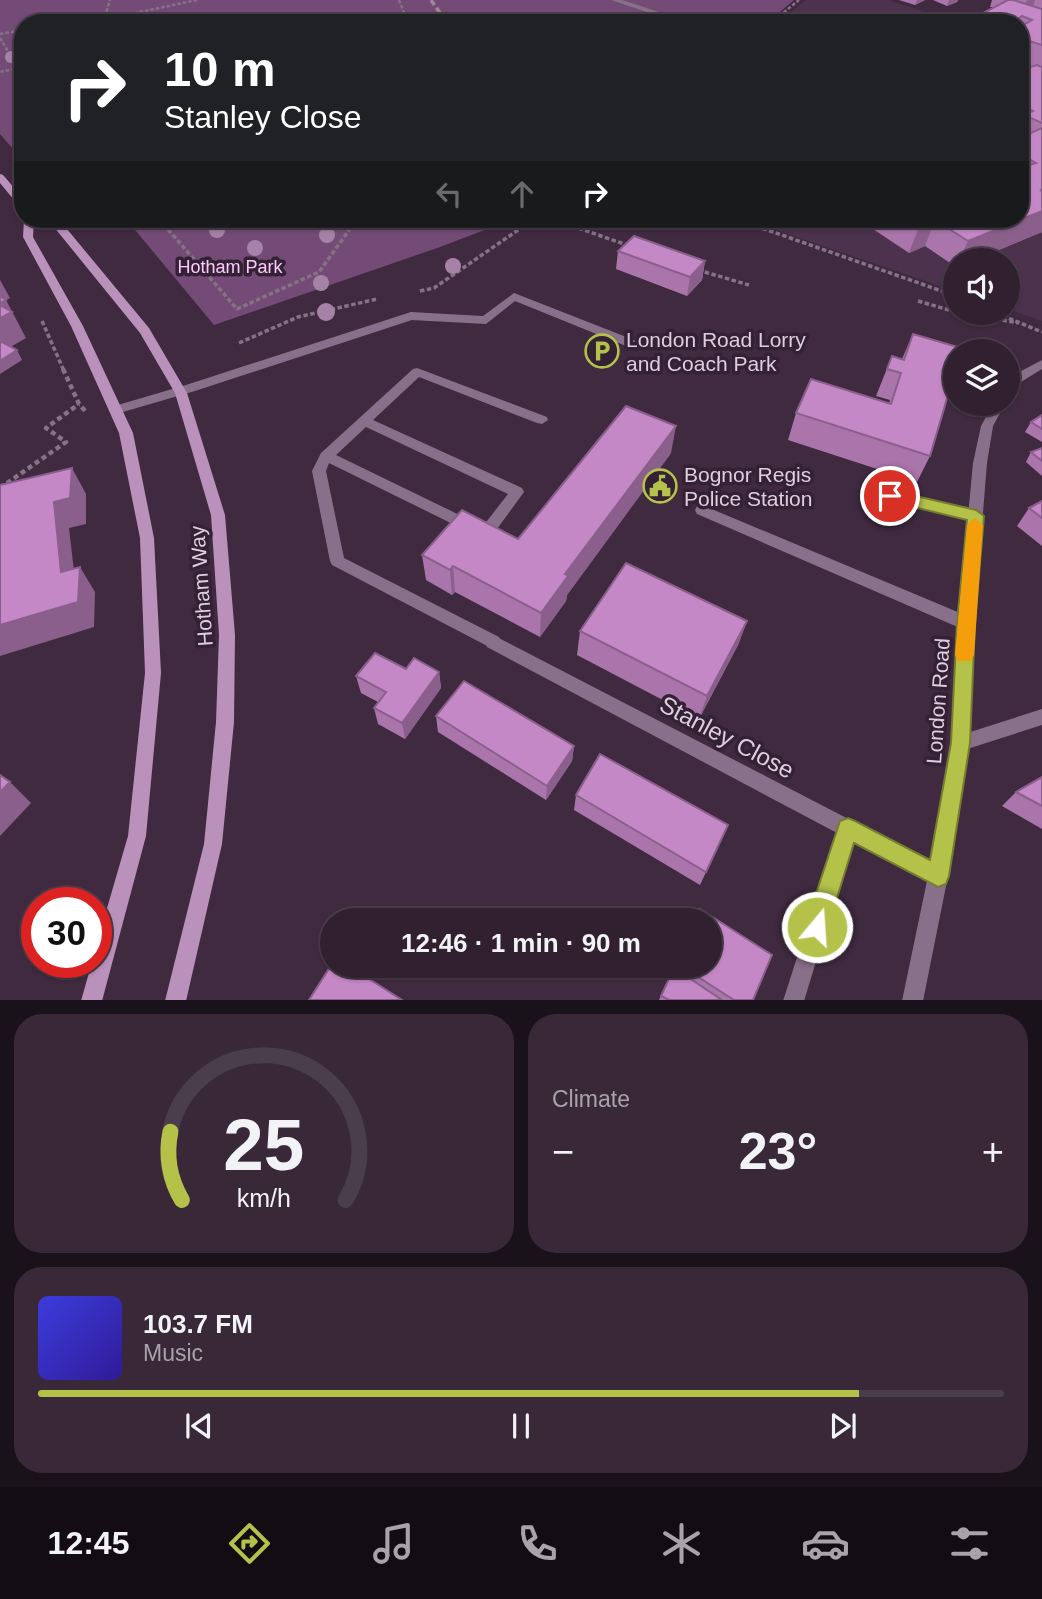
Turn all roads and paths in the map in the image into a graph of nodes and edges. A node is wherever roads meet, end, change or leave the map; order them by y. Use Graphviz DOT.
graph roads {
  1 [pos="197,0"];
  2 [pos="615,0"];
  3 [pos="799,0"];
  4 [pos="134,14"];
  5 [pos="659,14"];
  6 [pos="782,14"];
  7 [pos="0,36"];
  8 [pos="14,61"];
  9 [pos="1,180"];
  10 [pos="14,194"];
  11 [pos="28,228"];
  12 [pos="60,228"];
  13 [pos="167,228"];
  14 [pos="351,228"];
  15 [pos="521,228"];
  16 [pos="578,228"];
  17 [pos="762,228"];
  18 [pos="637,249"];
  19 [pos="686,266"];
  20 [pos="749,285"];
  21 [pos="943,291"];
  22 [pos="413,292"];
  23 [pos="378,299"];
  24 [pos="918,301"];
  25 [pos="943,308"];
  26 [pos="1020,324"];
  27 [pos="1042,332"];
  28 [pos="239,343"];
  29 [pos="630,343"];
  30 [pos="1042,364"];
  31 [pos="1020,377"];
  32 [pos="181,393"];
  33 [pos="79,404"];
  34 [pos="116,410"];
  35 [pos="992,416"];
  36 [pos="363,420"];
  37 [pos="542,420"];
  38 [pos="326,456"];
  39 [pos="0,488"];
  40 [pos="890,496"];
  41 [pos="702,510"];
  42 [pos="976,516"];
  43 [pos="966,623"];
  44 [pos="1042,717"];
  45 [pos="961,743"];
  46 [pos="848,829"];
  47 [pos="938,876"];
  48 [pos="91,1000"];
  49 [pos="175,1000"];
  50 [pos="793,1000"];
  51 [pos="912,1000"];
  1 -- 4 [label="path"];
  2 -- 5 [label="street"];
  3 -- 6 [label="path"];
  7 -- 8 [label="path"];
  9 -- 10 [label="main road"];
  11 -- 34 [label="main road"];
  12 -- 32 [label="main road, Hotham Way"];
  13 -- 14 [label="path"];
  15 -- 22 [label="path"];
  16 -- 18 [label="path"];
  17 -- 21 [label="path"];
  19 -- 20 [label="path"];
  23 -- 28 [label="path"];
  24 -- 25 [label="path"];
  26 -- 27 [label="path"];
  29 -- 32 [label="street"];
  30 -- 31 [label="street"];
  32 -- 34 [label="street"];
  32 -- 49 [label="main road, Hotham Way"];
  33 -- 39 [label="path"];
  34 -- 48 [label="main road"];
  35 -- 42 [label="street, London Road"];
  36 -- 37 [label="street"];
  36 -- 38 [label="street"];
  36 -- 38 [label="street"];
  38 -- 46 [label="street, Stanley Close"];
  40 -- 42 [label="street"];
  41 -- 43 [label="street"];
  42 -- 43 [label="street, London Road"];
  43 -- 45 [label="street, London Road"];
  44 -- 45 [label="street"];
  45 -- 47 [label="street, London Road"];
  46 -- 47 [label="street, Stanley Close"];
  46 -- 50 [label="street"];
  47 -- 51 [label="street, London Road"];
}
